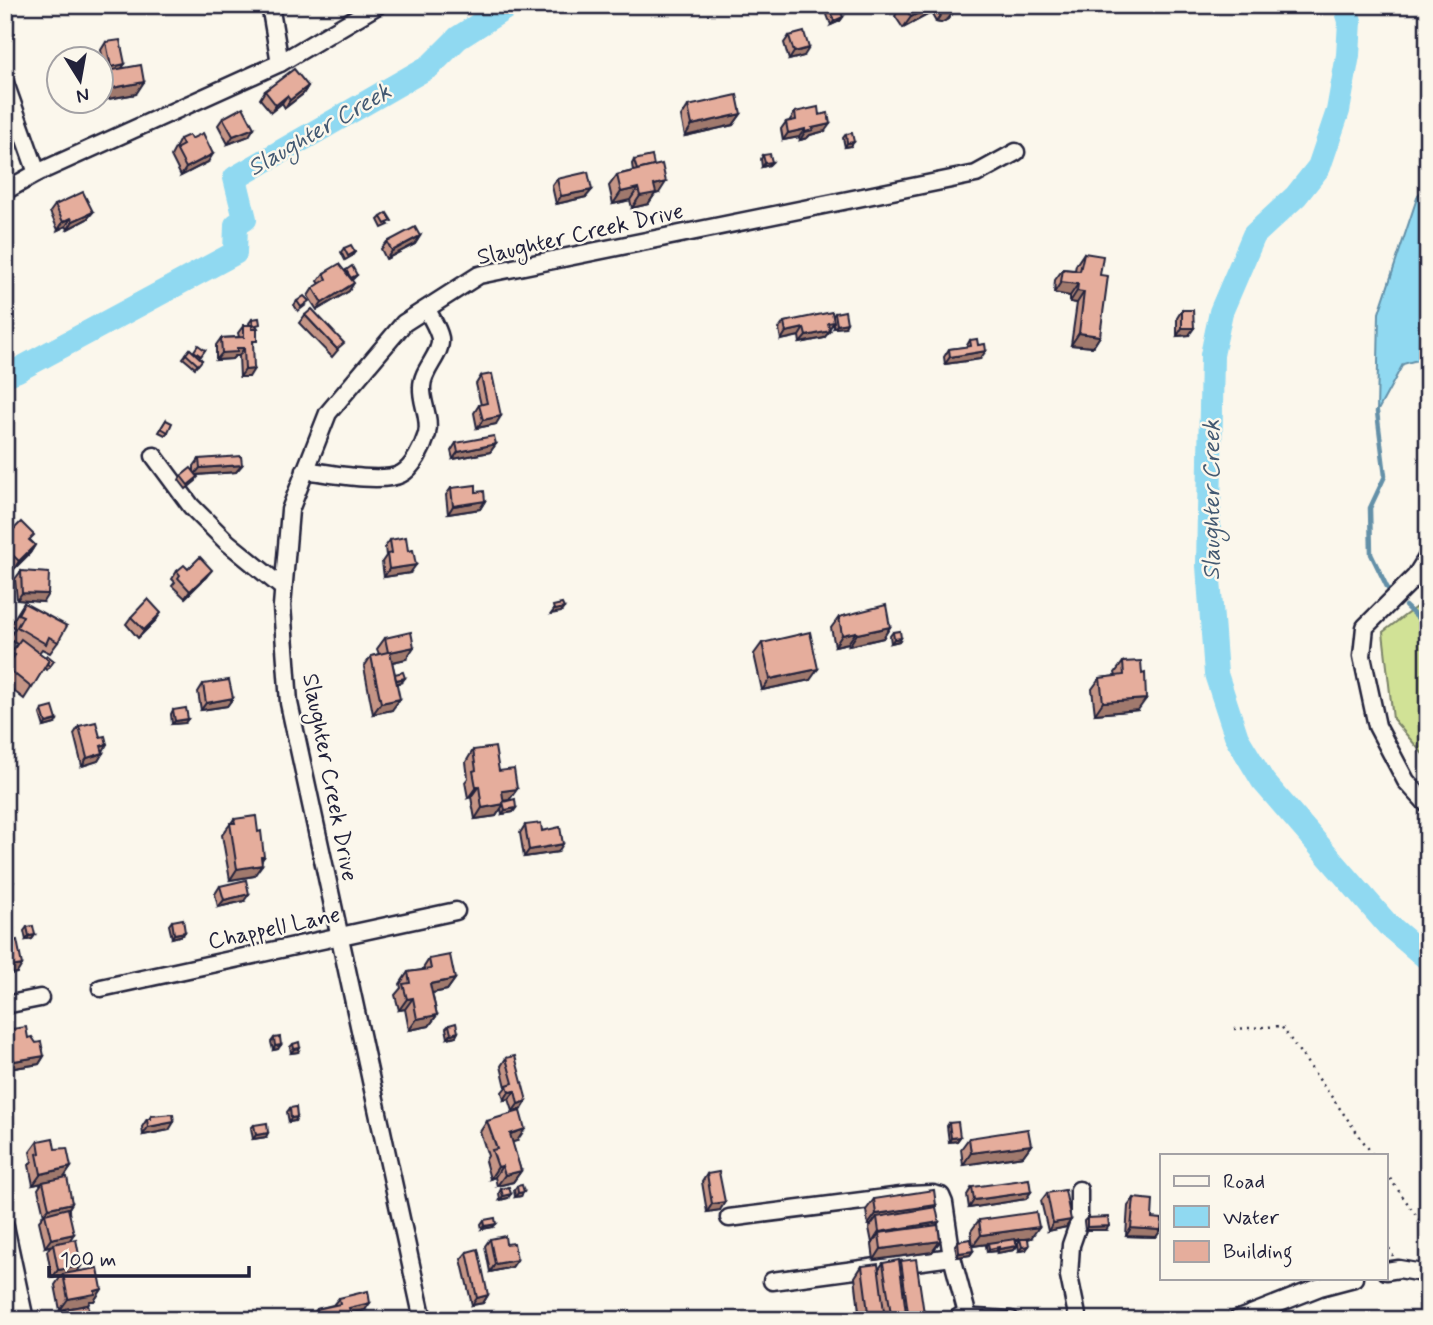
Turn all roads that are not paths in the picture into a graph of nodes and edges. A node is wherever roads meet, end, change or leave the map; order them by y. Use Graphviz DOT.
graph roads {
  1 [pos="270,5"];
  2 [pos="378,5"];
  3 [pos="280,63"];
  4 [pos="5,83"];
  5 [pos="1016,152"];
  6 [pos="37,173"];
  7 [pos="5,191"];
  8 [pos="427,309"];
  9 [pos="154,456"];
  10 [pos="305,470"];
  11 [pos="1428,556"];
  12 [pos="283,588"];
  13 [pos="1428,805"];
  14 [pos="456,911"];
  15 [pos="341,936"];
  16 [pos="101,988"];
  17 [pos="40,998"];
  18 [pos="5,1005"];
  19 [pos="1079,1190"];
  20 [pos="729,1218"];
  21 [pos="5,1226"];
  22 [pos="953,1257"];
  23 [pos="1388,1271"];
  24 [pos="1428,1274"];
  25 [pos="1346,1280"];
  26 [pos="772,1281"];
  27 [pos="25,1320"];
  28 [pos="423,1320"];
  29 [pos="1011,1320"];
  30 [pos="1078,1320"];
  31 [pos="1236,1320"];
  1 -- 3 [label="street"];
  2 -- 3 [label="street"];
  3 -- 6 [label="street"];
  4 -- 6 [label="street"];
  5 -- 8 [label="street, Slaughter Creek Drive"];
  6 -- 7 [label="street"];
  8 -- 10 [label="street, Slaughter Creek Drive"];
  8 -- 10 [label="street"];
  9 -- 12 [label="street"];
  10 -- 12 [label="street, Slaughter Creek Drive"];
  11 -- 13 [label="street"];
  12 -- 15 [label="street, Slaughter Creek Drive"];
  14 -- 15 [label="street, Chappell Lane"];
  15 -- 16 [label="street, Chappell Lane"];
  15 -- 28 [label="street, Slaughter Creek Drive"];
  17 -- 18 [label="street"];
  19 -- 30 [label="street"];
  20 -- 22 [label="street"];
  21 -- 27 [label="street"];
  22 -- 26 [label="street"];
  22 -- 29 [label="street"];
  23 -- 24 [label="street"];
  25 -- 31 [label="street"];
}
